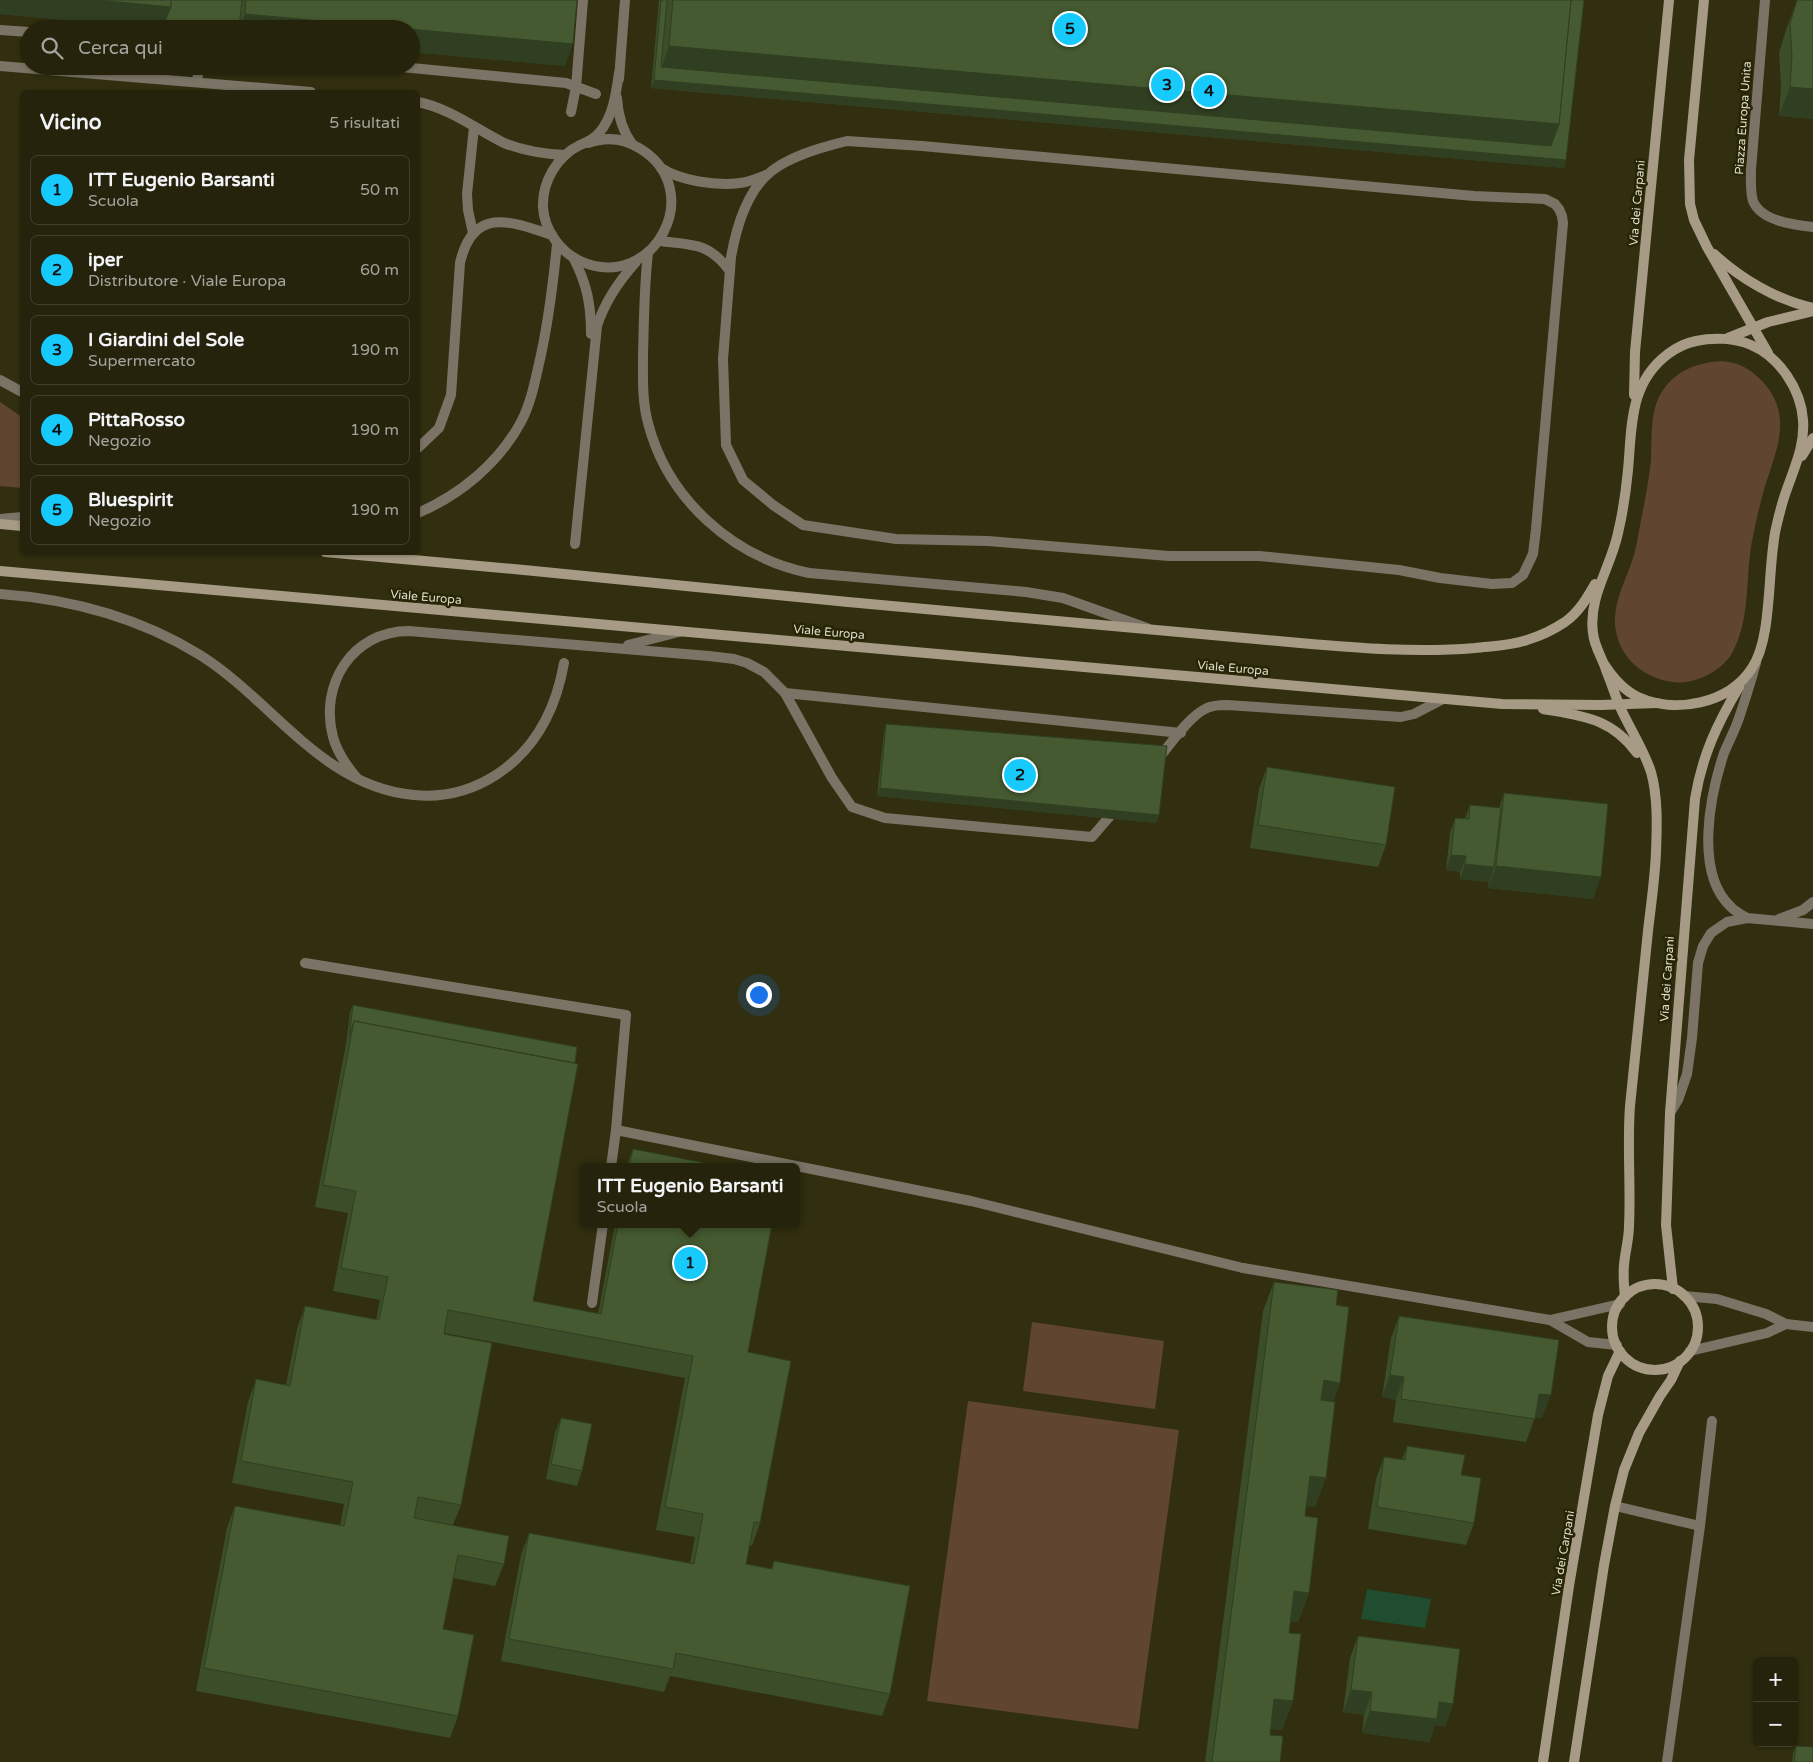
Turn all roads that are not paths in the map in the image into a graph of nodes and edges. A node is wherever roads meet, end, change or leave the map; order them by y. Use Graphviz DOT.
graph roads {
  1 [pos="583,0"];
  2 [pos="625,0"];
  3 [pos="1669,0"];
  4 [pos="1704,0"];
  5 [pos="1766,0"];
  6 [pos="0,30"];
  7 [pos="20,31"];
  8 [pos="0,66"];
  9 [pos="20,68"];
  10 [pos="420,69"];
  11 [pos="619,73"];
  12 [pos="111,75"];
  13 [pos="198,75"];
  14 [pos="197,82"];
  15 [pos="576,87"];
  16 [pos="288,90"];
  17 [pos="596,94"];
  18 [pos="420,102"];
  19 [pos="571,112"];
  20 [pos="474,127"];
  21 [pos="588,143"];
  22 [pos="632,144"];
  23 [pos="565,155"];
  24 [pos="661,168"];
  25 [pos="767,174"];
  26 [pos="1813,227"];
  27 [pos="474,233"];
  28 [pos="555,239"];
  29 [pos="660,241"];
  30 [pos="1707,248"];
  31 [pos="648,253"];
  32 [pos="573,257"];
  33 [pos="639,260"];
  34 [pos="730,271"];
  35 [pos="1813,310"];
  36 [pos="1754,328"];
  37 [pos="1723,339"];
  38 [pos="1770,356"];
  39 [pos="0,380"];
  40 [pos="20,391"];
  41 [pos="588,400"];
  42 [pos="1634,409"];
  43 [pos="1813,438"];
  44 [pos="420,446"];
  45 [pos="1795,468"];
  46 [pos="420,513"];
  47 [pos="20,517"];
  48 [pos="0,519"];
  49 [pos="0,524"];
  50 [pos="20,526"];
  51 [pos="575,544"];
  52 [pos="357,555"];
  53 [pos="1610,559"];
  54 [pos="0,571"];
  55 [pos="0,594"];
  56 [pos="1150,629"];
  57 [pos="680,632"];
  58 [pos="614,648"];
  59 [pos="564,663"];
  60 [pos="1756,663"];
  61 [pos="1604,664"];
  62 [pos="1742,682"];
  63 [pos="785,693"];
  64 [pos="1442,699"];
  65 [pos="1657,703"];
  66 [pos="1502,704"];
  67 [pos="1619,705"];
  68 [pos="1181,733"];
  69 [pos="1149,770"];
  70 [pos="1651,774"];
  71 [pos="356,777"];
  72 [pos="1124,800"];
  73 [pos="1813,902"];
  74 [pos="1747,918"];
  75 [pos="1771,921"];
  76 [pos="1813,924"];
  77 [pos="305,963"];
  78 [pos="1670,1113"];
  79 [pos="616,1130"];
  80 [pos="612,1163"];
  81 [pos="781,1163"];
  82 [pos="800,1167"];
  83 [pos="602,1228"];
  84 [pos="1673,1289"];
  85 [pos="1684,1296"];
  86 [pos="1622,1300"];
  87 [pos="592,1303"];
  88 [pos="1550,1320"];
  89 [pos="1786,1324"];
  90 [pos="1813,1327"];
  91 [pos="1619,1348"];
  92 [pos="1690,1351"];
  93 [pos="1680,1361"];
  94 [pos="1712,1421"];
  95 [pos="1615,1506"];
  96 [pos="1700,1526"];
  97 [pos="1543,1762"];
  98 [pos="1574,1762"];
  99 [pos="1667,1762"];
  1 -- 15 [label="street"];
  2 -- 11 [label="street"];
  3 -- 42 [label="street, Via dei Carpani"];
  4 -- 30 [label="street"];
  5 -- 26 [label="street, Piazza Europa Unita"];
  6 -- 7 [label="street"];
  8 -- 9 [label="street"];
  10 -- 15 [label="street"];
  11 -- 21 [label="street"];
  11 -- 22 [label="street"];
  12 -- 14 [label="street"];
  13 -- 14 [label="street"];
  14 -- 16 [label="street"];
  15 -- 17 [label="street"];
  15 -- 19 [label="street"];
  18 -- 20 [label="street"];
  20 -- 23 [label="street"];
  20 -- 27 [label="street"];
  21 -- 22 [label="street"];
  21 -- 23 [label="street"];
  22 -- 24 [label="street"];
  23 -- 28 [label="street"];
  24 -- 25 [label="street"];
  24 -- 29 [label="street"];
  25 -- 34 [label="street"];
  25 -- 34 [label="street"];
  27 -- 28 [label="street"];
  27 -- 44 [label="street"];
  28 -- 32 [label="street"];
  28 -- 46 [label="street"];
  29 -- 31 [label="street"];
  29 -- 34 [label="street"];
  30 -- 35 [label="street"];
  30 -- 36 [label="street"];
  31 -- 33 [label="street"];
  31 -- 56 [label="street"];
  32 -- 33 [label="street"];
  32 -- 41 [label="street"];
  33 -- 41 [label="street"];
  35 -- 36 [label="street"];
  36 -- 37 [label="street"];
  36 -- 38 [label="street"];
  37 -- 38 [label="street"];
  37 -- 42 [label="street"];
  38 -- 45 [label="street"];
  39 -- 40 [label="street"];
  41 -- 51 [label="street"];
  42 -- 53 [label="street"];
  43 -- 45 [label="street"];
  45 -- 60 [label="street"];
  47 -- 48 [label="street"];
  49 -- 50 [label="street"];
  52 -- 56 [label="street"];
  53 -- 56 [label="street"];
  53 -- 61 [label="street, Via dei Carpani"];
  54 -- 57 [label="street, Viale Europa"];
  55 -- 71 [label="street"];
  57 -- 58 [label="street"];
  57 -- 64 [label="street, Viale Europa"];
  58 -- 63 [label="street"];
  58 -- 71 [label="street"];
  59 -- 71 [label="street"];
  60 -- 62 [label="street, Via dei Carpani"];
  60 -- 74 [label="street"];
  61 -- 65 [label="street"];
  61 -- 67 [label="street, Via dei Carpani"];
  62 -- 65 [label="street"];
  62 -- 78 [label="street, Via dei Carpani"];
  63 -- 68 [label="street"];
  63 -- 72 [label="street"];
  64 -- 66 [label="street, Viale Europa"];
  64 -- 68 [label="street"];
  65 -- 67 [label="street, Viale Europa"];
  66 -- 67 [label="street, Viale Europa"];
  66 -- 70 [label="street, Via dei Carpani"];
  67 -- 70 [label="street, Via dei Carpani"];
  68 -- 69 [label="street"];
  70 -- 86 [label="street, Via dei Carpani"];
  73 -- 75 [label="street"];
  74 -- 75 [label="street"];
  74 -- 78 [label="street"];
  75 -- 76 [label="street"];
  77 -- 79 [label="street"];
  78 -- 84 [label="street, Via dei Carpani"];
  79 -- 80 [label="street"];
  79 -- 81 [label="street"];
  82 -- 88 [label="street"];
  83 -- 87 [label="street"];
  84 -- 85 [label="street"];
  84 -- 86 [label="street"];
  85 -- 89 [label="street"];
  85 -- 92 [label="street"];
  86 -- 88 [label="street"];
  86 -- 91 [label="street"];
  88 -- 91 [label="street"];
  89 -- 90 [label="street"];
  89 -- 92 [label="street"];
  91 -- 93 [label="street"];
  91 -- 97 [label="street, Via dei Carpani"];
  92 -- 93 [label="street"];
  93 -- 95 [label="street"];
  94 -- 96 [label="street"];
  95 -- 96 [label="street"];
  95 -- 98 [label="street"];
  96 -- 99 [label="street"];
}
